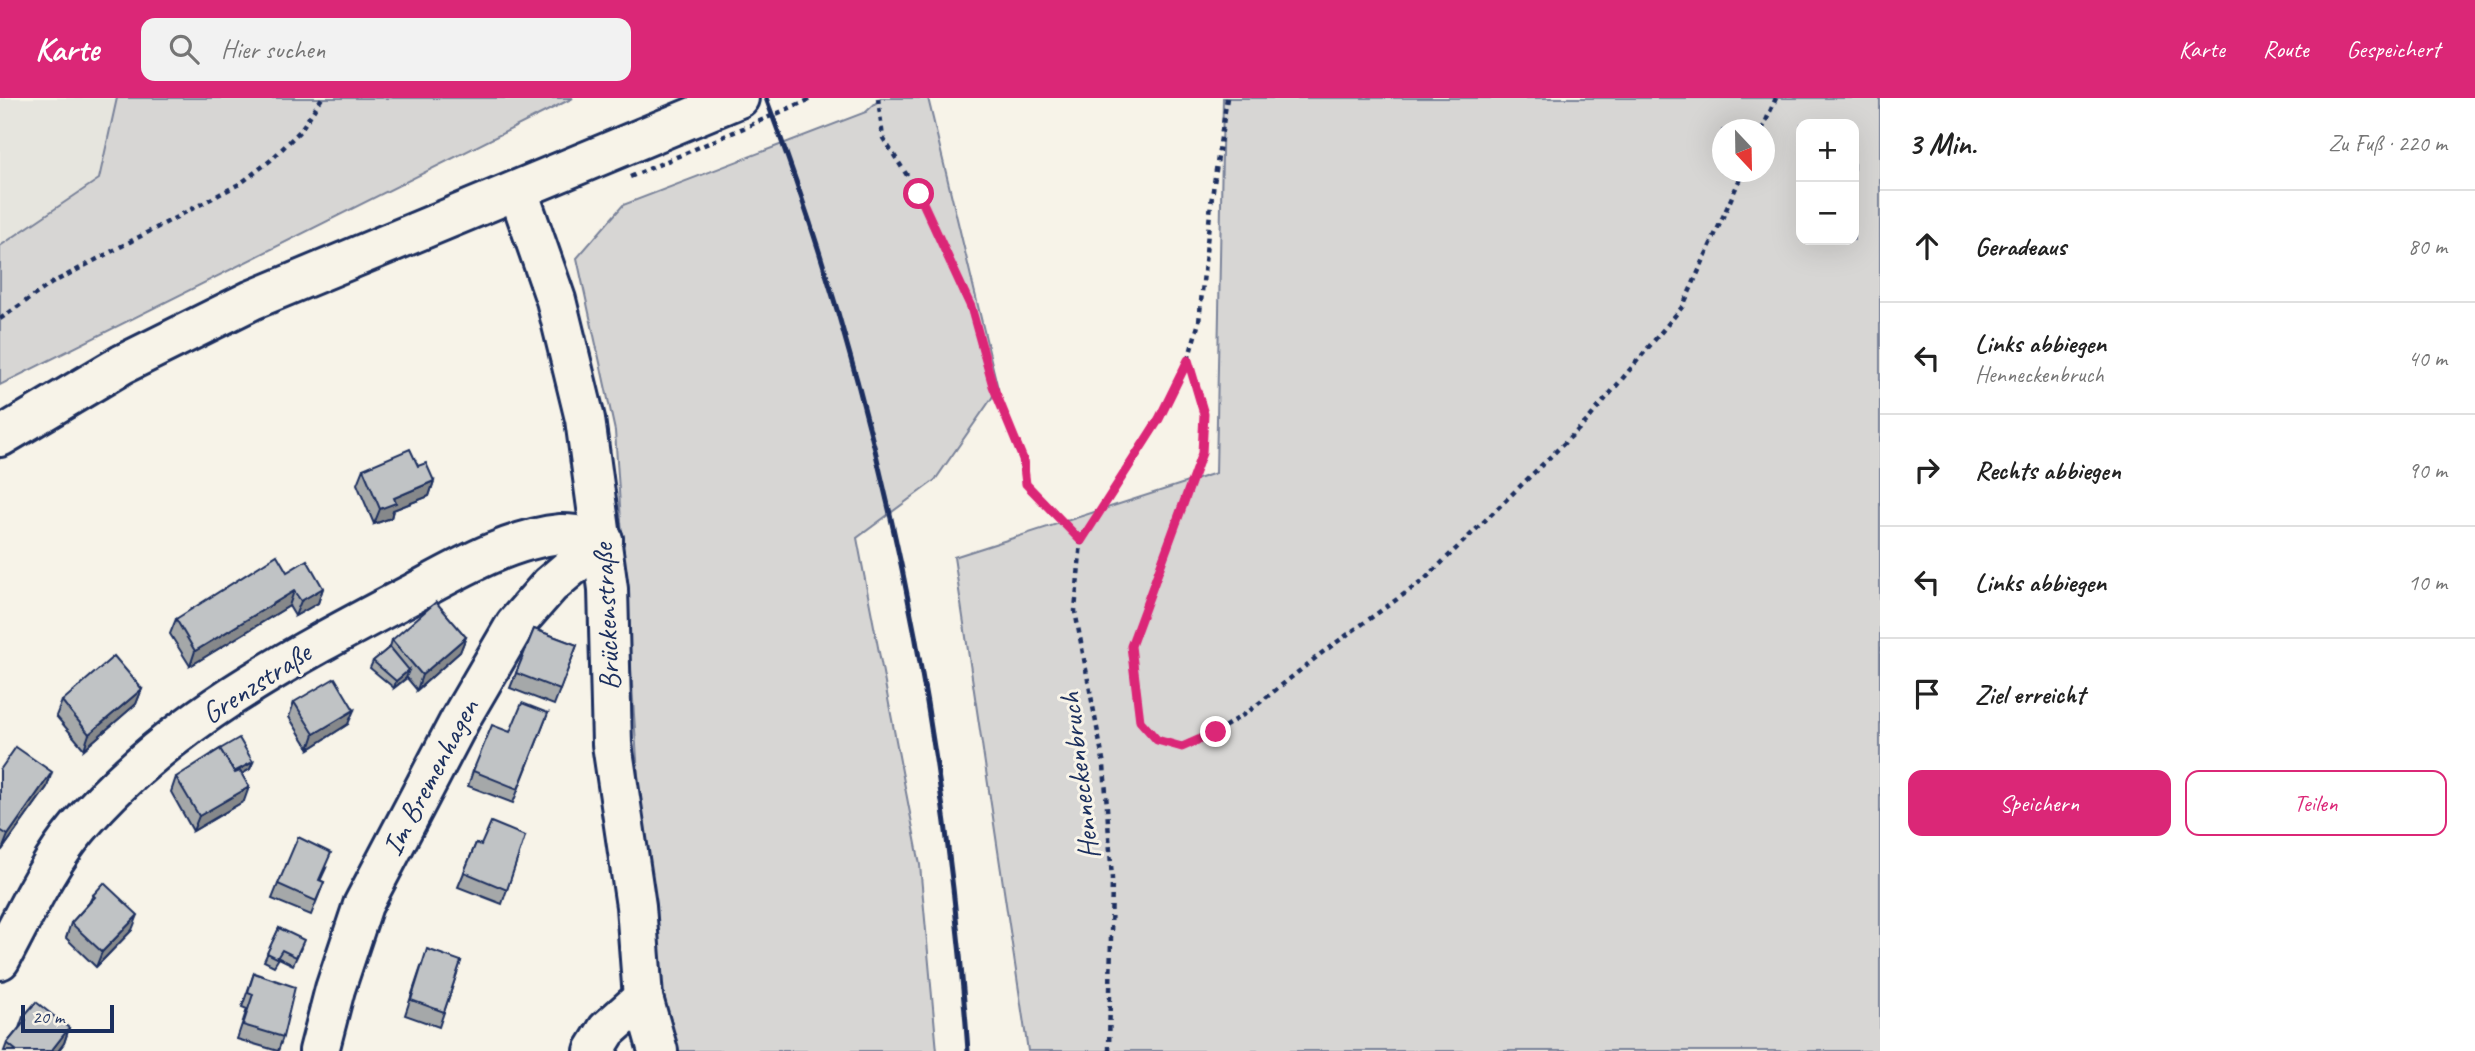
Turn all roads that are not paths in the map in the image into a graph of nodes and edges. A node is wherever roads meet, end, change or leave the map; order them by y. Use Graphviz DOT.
graph roads {
  1 [pos="739,98"];
  2 [pos="518,191"];
  3 [pos="0,437"];
  4 [pos="603,540"];
  5 [pos="0,960"];
  6 [pos="643,998"];
  7 [pos="319,1051"];
  8 [pos="594,1051"];
  9 [pos="658,1051"];
  1 -- 2 [label="street"];
  2 -- 3 [label="street"];
  2 -- 4 [label="street, Brückenstraße"];
  4 -- 5 [label="street, Grenzstraße"];
  4 -- 6 [label="street, Brückenstraße"];
  4 -- 7 [label="street, Im Bremenhagen"];
  6 -- 8 [label="street"];
  6 -- 9 [label="street, Brückenstraße"];
}
